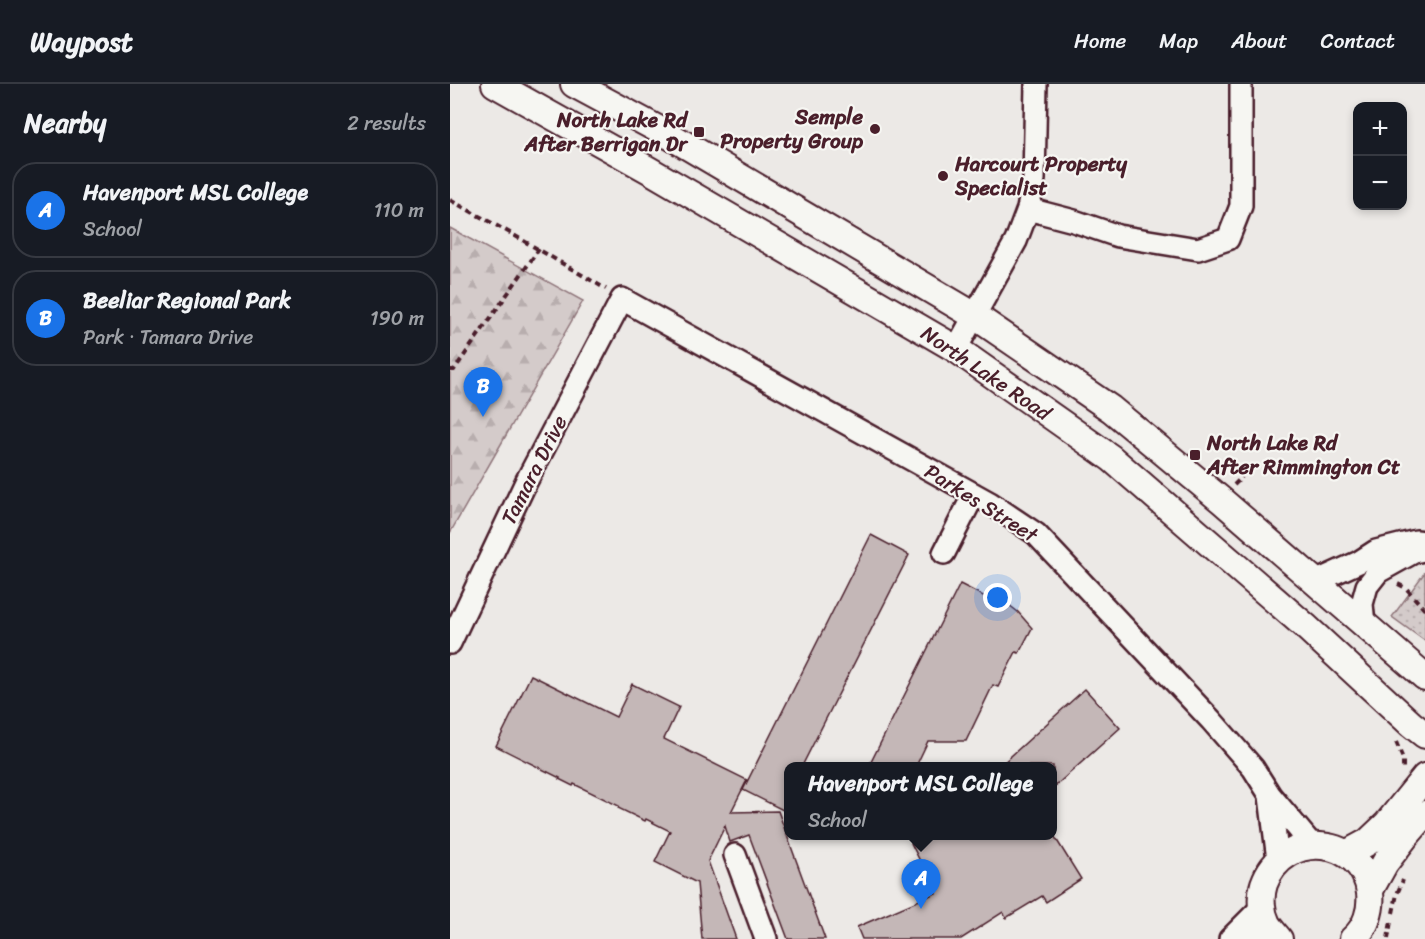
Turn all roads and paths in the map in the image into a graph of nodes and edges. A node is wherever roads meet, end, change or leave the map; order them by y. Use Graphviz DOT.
graph roads {
  1 [pos="495,84"];
  2 [pos="574,84"];
  3 [pos="1036,84"];
  4 [pos="1241,84"];
  5 [pos="450,200"];
  6 [pos="1028,209"];
  7 [pos="539,249"];
  8 [pos="622,299"];
  9 [pos="975,316"];
  10 [pos="956,349"];
  11 [pos="450,370"];
  12 [pos="974,494"];
  13 [pos="1425,542"];
  14 [pos="1425,550"];
  15 [pos="944,553"];
  16 [pos="1315,582"];
  17 [pos="1364,624"];
  18 [pos="450,643"];
  19 [pos="1425,677"];
  20 [pos="1425,735"];
  21 [pos="1425,777"];
  22 [pos="1270,795"];
  23 [pos="1425,814"];
  24 [pos="1312,845"];
  25 [pos="1346,854"];
  26 [pos="735,855"];
  27 [pos="1278,860"];
  28 [pos="1404,876"];
  29 [pos="1370,890"];
  30 [pos="1262,907"];
  31 [pos="1357,938"];
  32 [pos="766,939"];
  33 [pos="1231,939"];
  34 [pos="1262,939"];
  35 [pos="1279,939"];
  36 [pos="1389,939"];
  1 -- 10 [label="main road, North Lake Road"];
  2 -- 9 [label="main road, North Lake Road"];
  3 -- 6 [label="street"];
  4 -- 6 [label="street"];
  5 -- 7 [label="path"];
  6 -- 9 [label="street"];
  7 -- 8 [label="path"];
  7 -- 11 [label="path"];
  8 -- 12 [label="street, Parkes Street"];
  8 -- 18 [label="street, Tamara Drive"];
  9 -- 10 [label="street"];
  9 -- 16 [label="main road, North Lake Road"];
  10 -- 20 [label="main road, North Lake Road"];
  12 -- 15 [label="street"];
  12 -- 22 [label="street, Parkes Street"];
  13 -- 16 [label="street"];
  14 -- 17 [label="street"];
  16 -- 17 [label="main road, North Lake Road"];
  17 -- 19 [label="main road, North Lake Road"];
  21 -- 25 [label="main road"];
  22 -- 24 [label="street, Parkes Street"];
  22 -- 27 [label="street, Parkes Street"];
  23 -- 29 [label="main road"];
  24 -- 25 [label="main road"];
  24 -- 27 [label="main road"];
  25 -- 29 [label="main road"];
  26 -- 32 [label="street"];
  27 -- 30 [label="main road"];
  28 -- 36 [label="path"];
  29 -- 31 [label="main road"];
  30 -- 33 [label="street"];
  30 -- 35 [label="main road"];
  33 -- 34 [label="street"];
}
